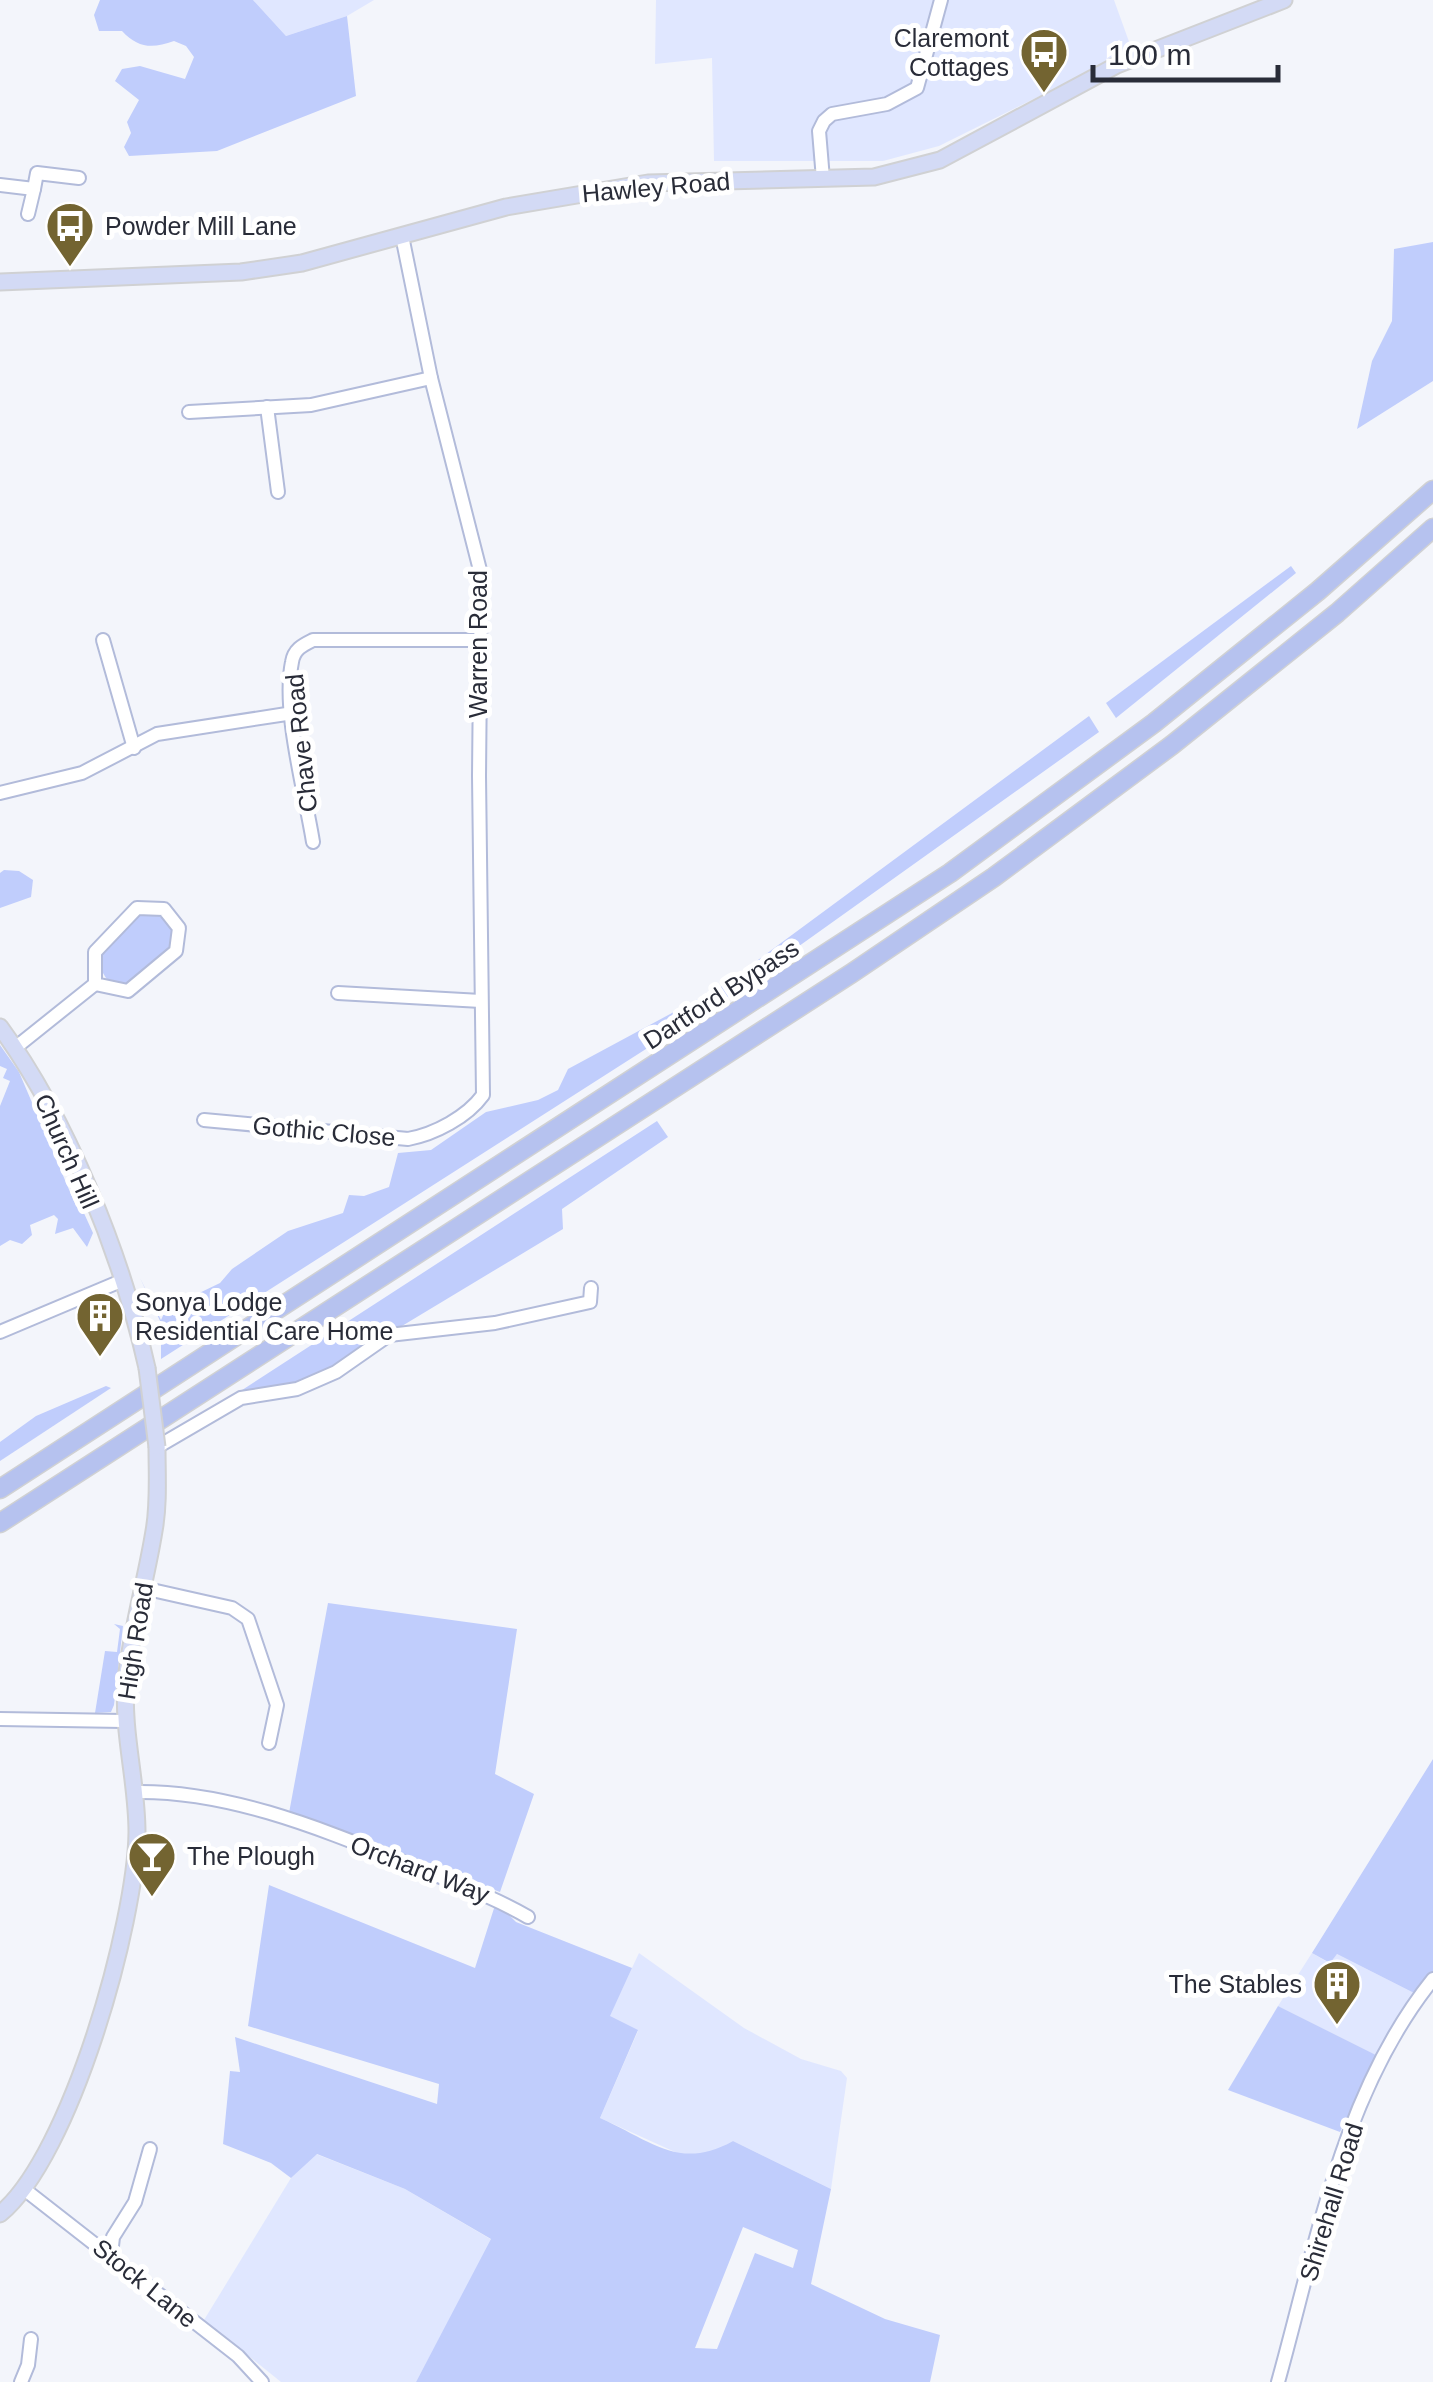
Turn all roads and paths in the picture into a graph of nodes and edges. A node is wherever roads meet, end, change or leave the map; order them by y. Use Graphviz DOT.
graph roads {
  1 [pos="941,0"];
  2 [pos="1284,0"];
  3 [pos="79,178"];
  4 [pos="823,179"];
  5 [pos="0,185"];
  6 [pos="34,189"];
  7 [pos="28,214"];
  8 [pos="402,236"];
  9 [pos="0,282"];
  10 [pos="432,378"];
  11 [pos="267,406"];
  12 [pos="189,412"];
  13 [pos="1433,490"];
  14 [pos="278,492"];
  15 [pos="1433,528"];
  16 [pos="103,640"];
  17 [pos="479,640"];
  18 [pos="293,713"];
  19 [pos="134,748"];
  20 [pos="0,793"];
  21 [pos="313,842"];
  22 [pos="95,984"];
  23 [pos="338,993"];
  24 [pos="480,1001"];
  25 [pos="0,1027"];
  26 [pos="15,1048"];
  27 [pos="483,1087"];
  28 [pos="204,1120"];
  29 [pos="121,1281"];
  30 [pos="591,1288"];
  31 [pos="0,1332"];
  32 [pos="157,1447"];
  33 [pos="0,1489"];
  34 [pos="0,1523"];
  35 [pos="143,1588"];
  36 [pos="0,1719"];
  37 [pos="123,1721"];
  38 [pos="270,1743"];
  39 [pos="134,1792"];
  40 [pos="528,1917"];
  41 [pos="1433,1979"];
  42 [pos="150,2149"];
  43 [pos="24,2189"];
  44 [pos="0,2214"];
  45 [pos="111,2255"];
  46 [pos="31,2339"];
  47 [pos="259,2381"];
  48 [pos="20,2382"];
  49 [pos="1278,2382"];
  1 -- 4 [label="street"];
  2 -- 4 [label="main road, Hawley Road"];
  3 -- 6 [label="street"];
  4 -- 8 [label="main road, Hawley Road"];
  5 -- 6 [label="street"];
  6 -- 7 [label="street"];
  8 -- 9 [label="main road, Hawley Road"];
  8 -- 10 [label="street, Warren Road"];
  10 -- 11 [label="street"];
  10 -- 17 [label="street, Warren Road"];
  11 -- 12 [label="street"];
  11 -- 14 [label="street"];
  13 -- 33 [label="highway, Dartford Bypass"];
  15 -- 34 [label="highway"];
  16 -- 19 [label="street"];
  17 -- 18 [label="street, Chave Road"];
  17 -- 24 [label="street, Warren Road"];
  18 -- 19 [label="street"];
  18 -- 21 [label="street, Chave Road"];
  19 -- 20 [label="street"];
  22 -- 22 [label="street"];
  22 -- 26 [label="street"];
  23 -- 24 [label="street"];
  24 -- 27 [label="street, Warren Road"];
  25 -- 26 [label="main road, Church Hill"];
  26 -- 29 [label="main road, Church Hill"];
  27 -- 28 [label="street, Gothic Close"];
  29 -- 31 [label="street"];
  29 -- 32 [label="main road, High Road, bridge"];
  30 -- 32 [label="street"];
  32 -- 35 [label="main road, High Road"];
  35 -- 37 [label="main road, High Road"];
  35 -- 38 [label="street"];
  36 -- 37 [label="street"];
  37 -- 39 [label="main road, High Road"];
  39 -- 40 [label="street, Orchard Way"];
  39 -- 43 [label="main road, High Road"];
  41 -- 49 [label="street, Shirehall Road"];
  42 -- 45 [label="street"];
  43 -- 44 [label="main road, High Road"];
  43 -- 45 [label="street, Stock Lane"];
  45 -- 47 [label="street, Stock Lane"];
  46 -- 48 [label="street"];
}
